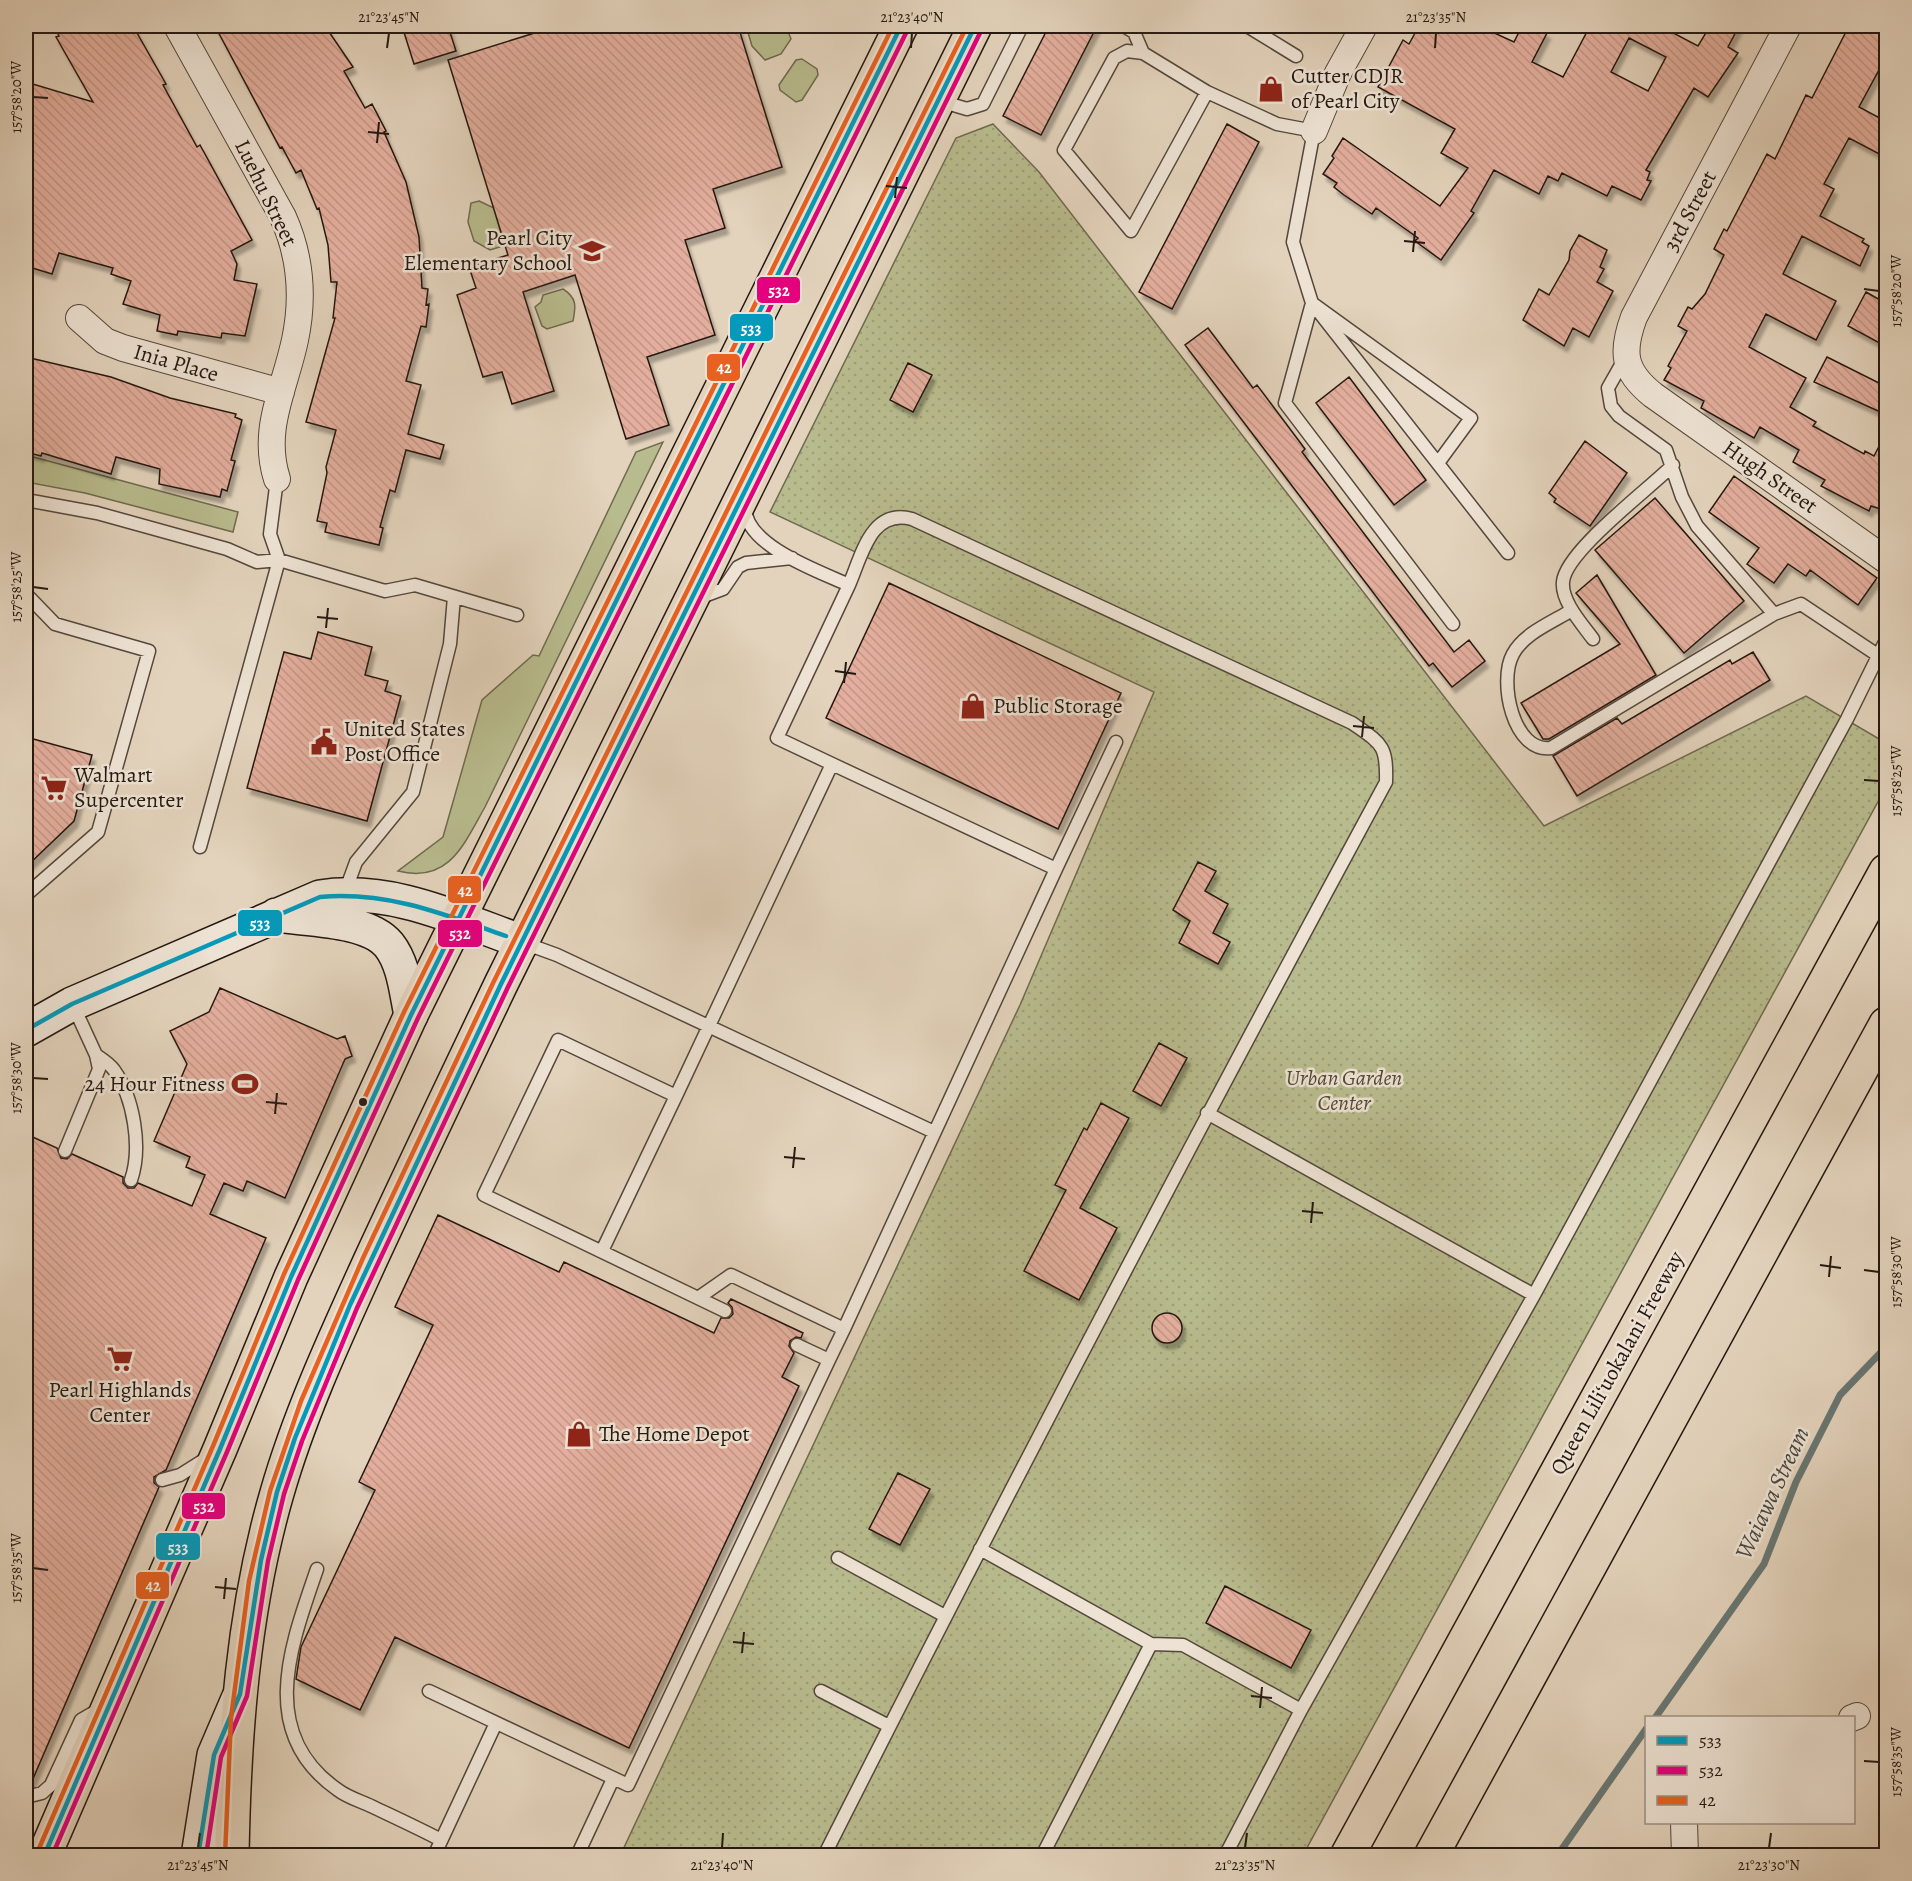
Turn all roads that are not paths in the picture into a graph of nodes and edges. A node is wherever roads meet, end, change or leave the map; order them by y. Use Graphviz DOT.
graph roads {
  1 [pos="177,26"];
  2 [pos="901,26"];
  3 [pos="975,26"];
  4 [pos="1022,26"];
  5 [pos="1124,26"];
  6 [pos="1247,26"];
  7 [pos="1364,26"];
  8 [pos="1788,26"];
  9 [pos="1143,52"];
  10 [pos="1296,56"];
  11 [pos="1207,92"];
  12 [pos="938,100"];
  13 [pos="1314,131"];
  14 [pos="1312,303"];
  15 [pos="79,318"];
  16 [pos="1626,356"];
  17 [pos="281,392"];
  18 [pos="1438,463"];
  19 [pos="1673,465"];
  20 [pos="277,479"];
  21 [pos="745,493"];
  22 [pos="26,500"];
  23 [pos="1508,553"];
  24 [pos="792,558"];
  25 [pos="279,560"];
  26 [pos="1887,560"];
  27 [pos="849,585"];
  28 [pos="26,594"];
  29 [pos="454,597"];
  30 [pos="692,601"];
  31 [pos="1572,610"];
  32 [pos="1774,614"];
  33 [pos="517,615"];
  34 [pos="1453,624"];
  35 [pos="1593,639"];
  36 [pos="1887,640"];
  37 [pos="1879,656"];
  38 [pos="1116,742"];
  39 [pos="832,764"];
  40 [pos="200,847"];
  41 [pos="1056,869"];
  42 [pos="1887,871"];
  43 [pos="344,893"];
  44 [pos="26,895"];
  45 [pos="274,915"];
  46 [pos="458,919"];
  47 [pos="523,942"];
  48 [pos="72,1004"];
  49 [pos="411,1015"];
  50 [pos="1887,1024"];
  51 [pos="709,1027"];
  52 [pos="26,1029"];
  53 [pos="96,1055"];
  54 [pos="676,1096"];
  55 [pos="1207,1113"];
  56 [pos="934,1132"];
  57 [pos="65,1151"];
  58 [pos="131,1180"];
  59 [pos="602,1251"];
  60 [pos="1533,1295"];
  61 [pos="698,1298"];
  62 [pos="725,1311"];
  63 [pos="844,1329"];
  64 [pos="797,1345"];
  65 [pos="829,1360"];
  66 [pos="220,1449"];
  67 [pos="162,1480"];
  68 [pos="980,1549"];
  69 [pos="838,1558"];
  70 [pos="317,1569"];
  71 [pos="945,1616"];
  72 [pos="1151,1644"];
  73 [pos="429,1691"];
  74 [pos="821,1691"];
  75 [pos="240,1694"];
  76 [pos="111,1703"];
  77 [pos="1301,1710"];
  78 [pos="496,1723"];
  79 [pos="889,1726"];
  80 [pos="613,1779"];
  81 [pos="26,1797"];
  82 [pos="1684,1824"];
  83 [pos="441,1840"];
  84 [pos="44,1856"];
  85 [pos="198,1856"];
  86 [pos="232,1856"];
  87 [pos="434,1856"];
  88 [pos="577,1856"];
  89 [pos="824,1856"];
  90 [pos="1042,1856"];
  91 [pos="1225,1856"];
  92 [pos="1347,1856"];
  93 [pos="1431,1856"];
  94 [pos="1685,1856"];
  1 -- 17 [label="street, Luehu Street"];
  2 -- 46 [label="main road"];
  3 -- 12 [label="main road"];
  4 -- 12 [label="lane"];
  5 -- 9 [label="lane"];
  6 -- 10 [label="lane"];
  7 -- 13 [label="street"];
  8 -- 16 [label="street, 3rd Street"];
  9 -- 11 [label="lane"];
  9 -- 11 [label="lane"];
  11 -- 13 [label="lane"];
  12 -- 21 [label="main road"];
  13 -- 14 [label="lane"];
  14 -- 18 [label="lane"];
  14 -- 18 [label="lane"];
  14 -- 34 [label="lane"];
  15 -- 17 [label="street, Inia Place"];
  16 -- 19 [label="lane"];
  16 -- 26 [label="street, Hugh Street"];
  17 -- 20 [label="street, Luehu Street"];
  18 -- 23 [label="lane"];
  19 -- 31 [label="lane"];
  19 -- 32 [label="lane"];
  20 -- 25 [label="lane"];
  21 -- 24 [label="lane"];
  21 -- 30 [label="main road"];
  22 -- 25 [label="lane"];
  24 -- 27 [label="lane"];
  24 -- 30 [label="lane"];
  25 -- 29 [label="lane"];
  25 -- 40 [label="lane"];
  27 -- 39 [label="lane"];
  27 -- 55 [label="lane"];
  28 -- 44 [label="lane"];
  29 -- 33 [label="lane"];
  29 -- 43 [label="lane"];
  30 -- 47 [label="main road"];
  31 -- 32 [label="lane"];
  31 -- 35 [label="lane"];
  32 -- 37 [label="lane"];
  36 -- 37 [label="lane"];
  37 -- 60 [label="lane"];
  38 -- 41 [label="lane"];
  39 -- 41 [label="lane"];
  39 -- 51 [label="lane"];
  41 -- 56 [label="lane"];
  42 -- 92 [label="main road, Queen Liliʻuokalani Freeway"];
  43 -- 45 [label="main road"];
  43 -- 46 [label="main road"];
  45 -- 48 [label="main road"];
  45 -- 49 [label="main road"];
  46 -- 47 [label="main road"];
  46 -- 49 [label="main road"];
  47 -- 51 [label="lane"];
  47 -- 75 [label="main road"];
  48 -- 52 [label="main road"];
  48 -- 53 [label="lane"];
  49 -- 66 [label="main road"];
  50 -- 93 [label="main road"];
  51 -- 54 [label="lane"];
  51 -- 56 [label="lane"];
  53 -- 57 [label="lane"];
  53 -- 58 [label="lane"];
  54 -- 59 [label="lane"];
  54 -- 59 [label="lane"];
  55 -- 60 [label="lane"];
  55 -- 68 [label="lane"];
  56 -- 63 [label="lane"];
  59 -- 61 [label="lane"];
  60 -- 77 [label="lane"];
  61 -- 62 [label="lane"];
  61 -- 63 [label="lane"];
  63 -- 65 [label="lane"];
  64 -- 65 [label="lane"];
  65 -- 80 [label="lane"];
  66 -- 67 [label="lane"];
  66 -- 76 [label="main road"];
  68 -- 71 [label="lane"];
  68 -- 72 [label="lane"];
  69 -- 71 [label="lane"];
  70 -- 83 [label="lane"];
  71 -- 79 [label="lane"];
  72 -- 77 [label="lane"];
  72 -- 90 [label="lane"];
  73 -- 78 [label="lane"];
  74 -- 79 [label="lane"];
  75 -- 85 [label="main road"];
  75 -- 86 [label="main road"];
  76 -- 81 [label="lane"];
  76 -- 84 [label="main road"];
  77 -- 91 [label="lane"];
  78 -- 80 [label="lane"];
  78 -- 83 [label="lane"];
  79 -- 89 [label="lane"];
  80 -- 88 [label="lane"];
  82 -- 94 [label="street"];
  83 -- 87 [label="lane"];
}
